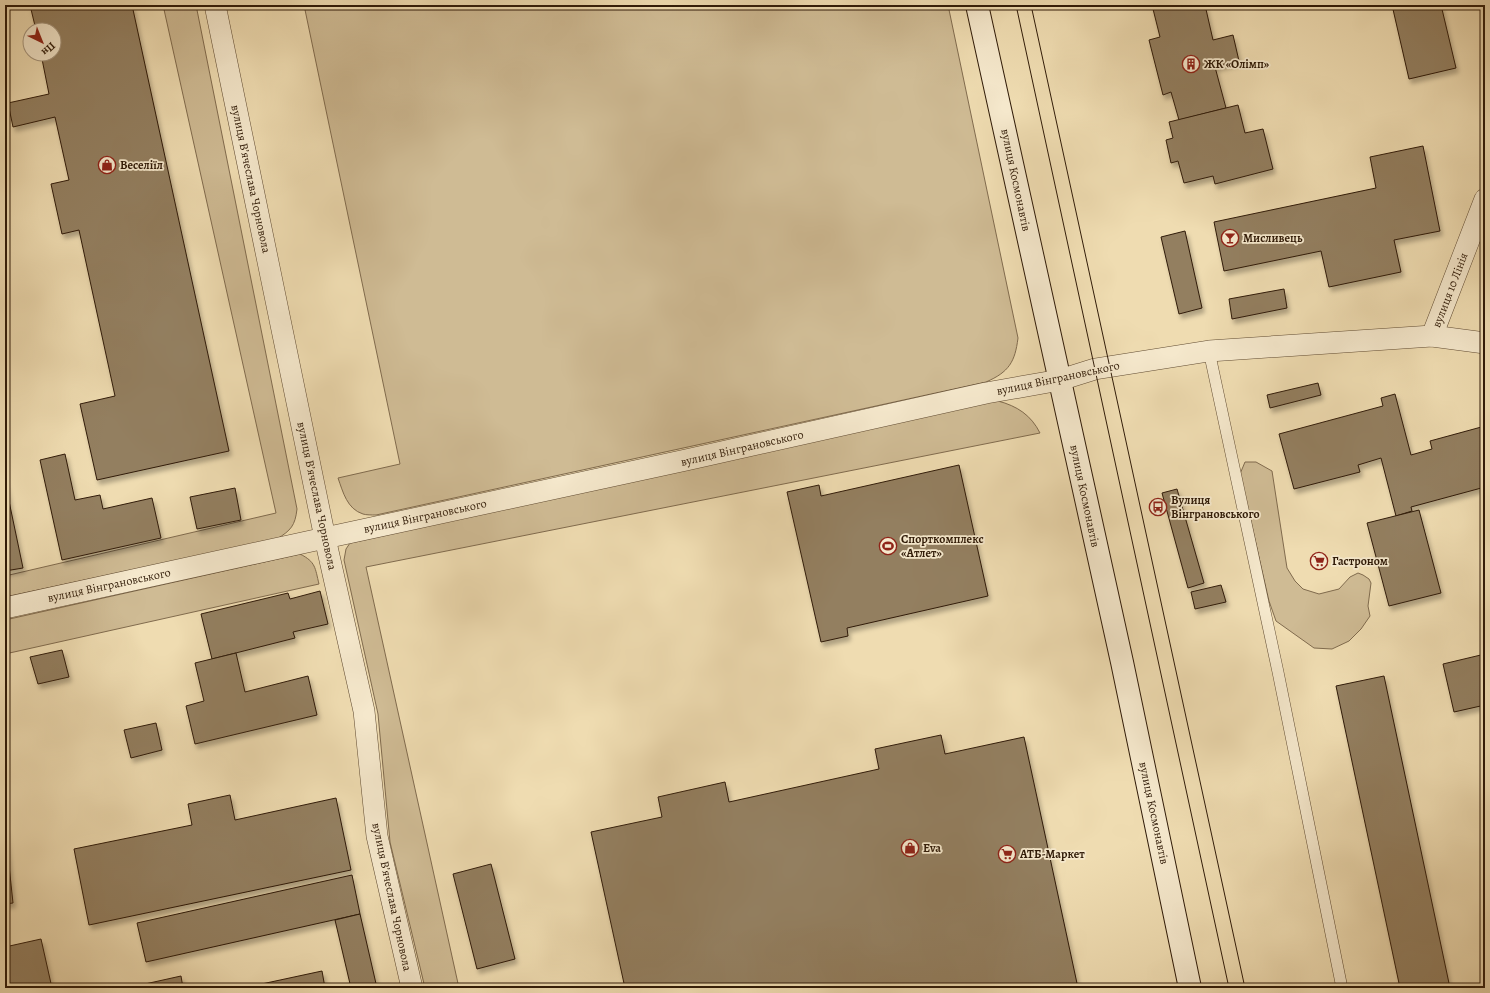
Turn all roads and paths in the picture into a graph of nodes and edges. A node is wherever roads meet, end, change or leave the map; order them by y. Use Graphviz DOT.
graph roads {
  1 [pos="216,5"];
  2 [pos="977,5"];
  3 [pos="1485,199"];
  4 [pos="1432,336"];
  5 [pos="1485,342"];
  6 [pos="1208,352"];
  7 [pos="1060,380"];
  8 [pos="326,538"];
  9 [pos="5,608"];
  10 [pos="412,988"];
  11 [pos="1190,988"];
  12 [pos="1342,988"];
  1 -- 8 [label="street, вулиця Вʼячеслава Чорновола"];
  2 -- 7 [label="main road, вулиця Космонавтів"];
  3 -- 4 [label="street, вулиця 10 Лінія"];
  4 -- 5 [label="street, вулиця Вінграновського"];
  4 -- 6 [label="street, вулиця Вінграновського"];
  6 -- 7 [label="street, вулиця Вінграновського"];
  6 -- 12 [label="lane"];
  7 -- 8 [label="street, вулиця Вінграновського"];
  7 -- 11 [label="main road, вулиця Космонавтів"];
  8 -- 9 [label="street, вулиця Вінграновського"];
  8 -- 10 [label="street, вулиця Вʼячеслава Чорновола"];
}
